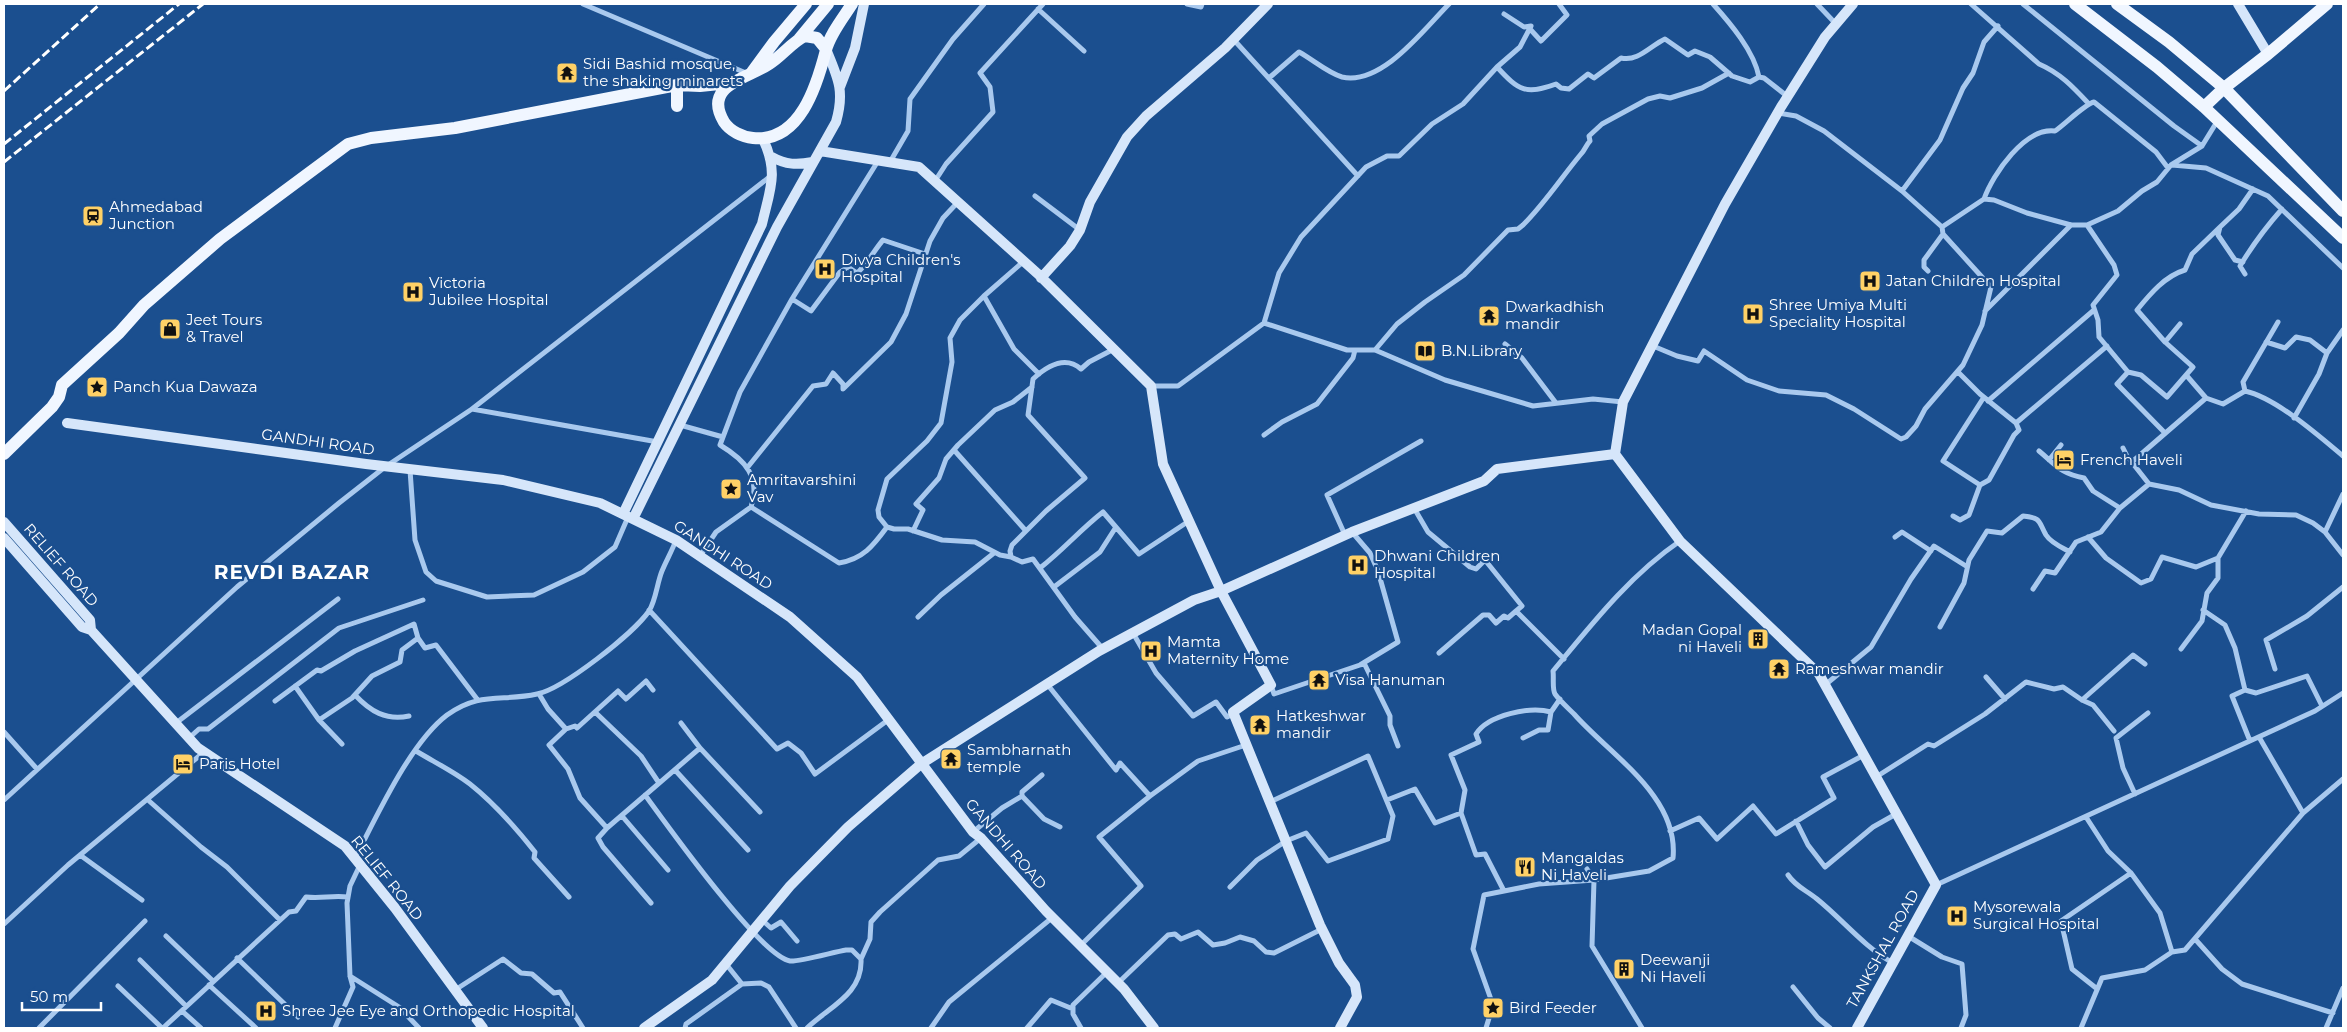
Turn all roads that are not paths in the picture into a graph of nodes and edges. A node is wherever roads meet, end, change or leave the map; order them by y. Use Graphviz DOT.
graph roads {
  1 [pos="583,4"];
  2 [pos="806,4"];
  3 [pos="829,4"];
  4 [pos="852,4"];
  5 [pos="864,4"];
  6 [pos="984,4"];
  7 [pos="1043,4"];
  8 [pos="1187,4"];
  9 [pos="1202,4"];
  10 [pos="1268,4"];
  11 [pos="1449,4"];
  12 [pos="1559,4"];
  13 [pos="1713,4"];
  14 [pos="1817,4"];
  15 [pos="1853,4"];
  16 [pos="1971,4"];
  17 [pos="2023,4"];
  18 [pos="2075,4"];
  19 [pos="2117,4"];
  20 [pos="2238,4"];
  21 [pos="2327,4"];
  22 [pos="1038,9"];
  23 [pos="1504,14"];
  24 [pos="1836,24"];
  25 [pos="1998,26"];
  26 [pos="837,27"];
  27 [pos="1530,29"];
  28 [pos="799,38"];
  29 [pos="1234,40"];
  30 [pos="826,50"];
  31 [pos="1084,51"];
  32 [pos="2268,54"];
  33 [pos="1497,67"];
  34 [pos="1729,73"];
  35 [pos="751,74"];
  36 [pos="1759,77"];
  37 [pos="1269,78"];
  38 [pos="729,83"];
  39 [pos="677,85"];
  40 [pos="840,87"];
  41 [pos="2224,88"];
  42 [pos="1787,96"];
  43 [pos="2088,103"];
  44 [pos="677,106"];
  45 [pos="2204,107"];
  46 [pos="1777,112"];
  47 [pos="2218,120"];
  48 [pos="763,139"];
  49 [pos="2202,146"];
  50 [pos="820,151"];
  51 [pos="772,156"];
  52 [pos="878,160"];
  53 [pos="813,162"];
  54 [pos="890,162"];
  55 [pos="2169,166"];
  56 [pos="773,174"];
  57 [pos="1358,176"];
  58 [pos="935,181"];
  59 [pos="2253,189"];
  60 [pos="1902,191"];
  61 [pos="1036,196"];
  62 [pos="1984,199"];
  63 [pos="958,202"];
  64 [pos="2282,210"];
  65 [pos="2343,211"];
  66 [pos="2071,225"];
  67 [pos="2087,225"];
  68 [pos="1942,227"];
  69 [pos="2220,227"];
  70 [pos="1080,230"];
  71 [pos="1943,234"];
  72 [pos="2343,238"];
  73 [pos="925,254"];
  74 [pos="1024,261"];
  75 [pos="2243,262"];
  76 [pos="2343,268"];
  77 [pos="1928,272"];
  78 [pos="2245,274"];
  79 [pos="1042,278"];
  80 [pos="984,296"];
  81 [pos="792,299"];
  82 [pos="2094,310"];
  83 [pos="2137,310"];
  84 [pos="1984,312"];
  85 [pos="2130,313"];
  86 [pos="2278,322"];
  87 [pos="1264,323"];
  88 [pos="2180,324"];
  89 [pos="2343,330"];
  90 [pos="2166,342"];
  91 [pos="2266,342"];
  92 [pos="1505,344"];
  93 [pos="1653,346"];
  94 [pos="2107,346"];
  95 [pos="1114,349"];
  96 [pos="1355,350"];
  97 [pos="1375,350"];
  98 [pos="2327,353"];
  99 [pos="1958,372"];
  100 [pos="2128,372"];
  101 [pos="1038,374"];
  102 [pos="2187,376"];
  103 [pos="1150,386"];
  104 [pos="1032,387"];
  105 [pos="2245,391"];
  106 [pos="2206,398"];
  107 [pos="1986,399"];
  108 [pos="1623,402"];
  109 [pos="1556,403"];
  110 [pos="472,409"];
  111 [pos="2294,418"];
  112 [pos="66,423"];
  113 [pos="2016,424"];
  114 [pos="678,425"];
  115 [pos="2164,432"];
  116 [pos="1264,435"];
  117 [pos="723,437"];
  118 [pos="1421,441"];
  119 [pos="658,442"];
  120 [pos="2061,445"];
  121 [pos="2123,448"];
  122 [pos="954,450"];
  123 [pos="2039,451"];
  124 [pos="4,454"];
  125 [pos="1615,454"];
  126 [pos="2343,456"];
  127 [pos="2049,460"];
  128 [pos="2132,462"];
  129 [pos="385,467"];
  130 [pos="747,468"];
  131 [pos="410,470"];
  132 [pos="2149,484"];
  133 [pos="1980,485"];
  134 [pos="2343,494"];
  135 [pos="751,507"];
  136 [pos="1414,508"];
  137 [pos="2120,508"];
  138 [pos="2246,511"];
  139 [pos="1954,516"];
  140 [pos="628,517"];
  141 [pos="1189,521"];
  142 [pos="4,522"];
  143 [pos="887,527"];
  144 [pos="1116,527"];
  145 [pos="913,531"];
  146 [pos="1026,531"];
  147 [pos="2325,532"];
  148 [pos="1348,534"];
  149 [pos="2088,536"];
  150 [pos="1895,537"];
  151 [pos="4,538"];
  152 [pos="676,540"];
  153 [pos="1680,541"];
  154 [pos="1931,550"];
  155 [pos="994,552"];
  156 [pos="2070,552"];
  157 [pos="2343,555"];
  158 [pos="700,556"];
  159 [pos="1011,558"];
  160 [pos="2218,558"];
  161 [pos="1966,566"];
  162 [pos="1040,568"];
  163 [pos="1054,587"];
  164 [pos="2343,587"];
  165 [pos="2033,589"];
  166 [pos="1221,591"];
  167 [pos="338,599"];
  168 [pos="423,600"];
  169 [pos="649,610"];
  170 [pos="2203,610"];
  171 [pos="1516,611"];
  172 [pos="918,618"];
  173 [pos="1940,627"];
  174 [pos="91,630"];
  175 [pos="1133,632"];
  176 [pos="418,638"];
  177 [pos="1103,648"];
  178 [pos="2181,649"];
  179 [pos="1439,653"];
  180 [pos="1564,659"];
  181 [pos="1364,663"];
  182 [pos="2145,664"];
  183 [pos="2275,668"];
  184 [pos="1986,677"];
  185 [pos="135,678"];
  186 [pos="1046,684"];
  187 [pos="1271,684"];
  188 [pos="1825,685"];
  189 [pos="295,686"];
  190 [pos="654,690"];
  191 [pos="2245,690"];
  192 [pos="2343,693"];
  193 [pos="539,694"];
  194 [pos="355,695"];
  195 [pos="477,699"];
  196 [pos="1560,699"];
  197 [pos="2005,699"];
  198 [pos="276,700"];
  199 [pos="2082,700"];
  200 [pos="2322,706"];
  201 [pos="594,712"];
  202 [pos="1551,712"];
  203 [pos="2148,713"];
  204 [pos="1233,714"];
  205 [pos="410,716"];
  206 [pos="318,720"];
  207 [pos="888,720"];
  208 [pos="176,723"];
  209 [pos="681,723"];
  210 [pos="566,729"];
  211 [pos="2114,731"];
  212 [pos="4,732"];
  213 [pos="2259,737"];
  214 [pos="189,738"];
  215 [pos="1523,738"];
  216 [pos="2250,741"];
  217 [pos="342,744"];
  218 [pos="1246,745"];
  219 [pos="1398,746"];
  220 [pos="700,748"];
  221 [pos="416,751"];
  222 [pos="204,752"];
  223 [pos="1864,755"];
  224 [pos="921,764"];
  225 [pos="37,769"];
  226 [pos="676,770"];
  227 [pos="1042,775"];
  228 [pos="1876,777"];
  229 [pos="2343,779"];
  230 [pos="659,783"];
  231 [pos="2135,794"];
  232 [pos="645,795"];
  233 [pos="1022,796"];
  234 [pos="1150,796"];
  235 [pos="4,800"];
  236 [pos="148,800"];
  237 [pos="1387,800"];
  238 [pos="1269,802"];
  239 [pos="760,812"];
  240 [pos="1461,813"];
  241 [pos="2303,813"];
  242 [pos="1896,814"];
  243 [pos="622,816"];
  244 [pos="2086,817"];
  245 [pos="1796,821"];
  246 [pos="1060,827"];
  247 [pos="607,828"];
  248 [pos="1670,831"];
  249 [pos="977,835"];
  250 [pos="1286,841"];
  251 [pos="748,850"];
  252 [pos="80,855"];
  253 [pos="357,862"];
  254 [pos="1587,869"];
  255 [pos="668,870"];
  256 [pos="2131,873"];
  257 [pos="1788,875"];
  258 [pos="1594,880"];
  259 [pos="1936,885"];
  260 [pos="1230,887"];
  261 [pos="1504,891"];
  262 [pos="348,897"];
  263 [pos="569,897"];
  264 [pos="142,900"];
  265 [pos="652,903"];
  266 [pos="1053,917"];
  267 [pos="280,920"];
  268 [pos="762,920"];
  269 [pos="145,921"];
  270 [pos="4,924"];
  271 [pos="1322,929"];
  272 [pos="752,932"];
  273 [pos="166,936"];
  274 [pos="1908,936"];
  275 [pos="2194,938"];
  276 [pos="797,941"];
  277 [pos="1080,946"];
  278 [pos="2172,952"];
  279 [pos="237,958"];
  280 [pos="861,959"];
  281 [pos="140,960"];
  282 [pos="1893,963"];
  283 [pos="726,964"];
  284 [pos="1106,972"];
  285 [pos="350,976"];
  286 [pos="211,983"];
  287 [pos="1118,983"];
  288 [pos="742,984"];
  289 [pos="118,986"];
  290 [pos="1793,987"];
  291 [pos="2096,988"];
  292 [pos="2343,988"];
  293 [pos="455,990"];
  294 [pos="184,1008"];
  295 [pos="1073,1009"];
  296 [pos="2333,1013"];
  297 [pos="298,1017"];
  298 [pos="39,1028"];
  299 [pos="162,1028"];
  300 [pos="201,1028"];
  301 [pos="256,1028"];
  302 [pos="335,1028"];
  303 [pos="419,1028"];
  304 [pos="483,1028"];
  305 [pos="584,1028"];
  306 [pos="644,1028"];
  307 [pos="684,1028"];
  308 [pos="796,1028"];
  309 [pos="807,1028"];
  310 [pos="931,1028"];
  311 [pos="1027,1028"];
  312 [pos="1082,1028"];
  313 [pos="1154,1028"];
  314 [pos="1340,1028"];
  315 [pos="1486,1028"];
  316 [pos="1642,1028"];
  317 [pos="1830,1028"];
  318 [pos="1856,1028"];
  319 [pos="1961,1028"];
  320 [pos="2081,1028"];
  321 [pos="2326,1028"];
  1 -- 35 [label="street"];
  2 -- 35 [label="main road"];
  3 -- 26 [label="main road"];
  3 -- 28 [label="main road"];
  4 -- 26 [label="main road"];
  5 -- 40 [label="street"];
  6 -- 54 [label="street"];
  7 -- 22 [label="street"];
  8 -- 9 [label="street"];
  10 -- 29 [label="street"];
  11 -- 37 [label="street"];
  12 -- 27 [label="street"];
  13 -- 36 [label="street"];
  14 -- 24 [label="street"];
  15 -- 24 [label="street"];
  16 -- 25 [label="street"];
  17 -- 49 [label="street"];
  18 -- 45 [label="main road"];
  19 -- 41 [label="main road"];
  20 -- 32 [label="street"];
  21 -- 32 [label="main road"];
  22 -- 31 [label="street"];
  22 -- 58 [label="street"];
  23 -- 27 [label="street"];
  24 -- 42 [label="street"];
  25 -- 43 [label="street"];
  25 -- 60 [label="street"];
  26 -- 30 [label="main road"];
  27 -- 33 [label="street"];
  28 -- 30 [label="main road"];
  28 -- 35 [label="main road"];
  29 -- 37 [label="street"];
  29 -- 70 [label="street"];
  30 -- 40 [label="street"];
  30 -- 48 [label="main road"];
  32 -- 41 [label="main road"];
  33 -- 34 [label="street"];
  33 -- 57 [label="street"];
  34 -- 36 [label="street"];
  34 -- 97 [label="street"];
  35 -- 38 [label="main road"];
  36 -- 42 [label="street"];
  37 -- 57 [label="street"];
  38 -- 39 [label="main road"];
  38 -- 48 [label="main road"];
  39 -- 44 [label="main road"];
  39 -- 124 [label="main road"];
  40 -- 50 [label="street"];
  41 -- 45 [label="main road"];
  41 -- 65 [label="main road"];
  42 -- 46 [label="street"];
  43 -- 55 [label="street"];
  43 -- 62 [label="street"];
  45 -- 47 [label="main road"];
  46 -- 60 [label="street"];
  46 -- 93 [label="street"];
  47 -- 49 [label="street"];
  47 -- 72 [label="main road"];
  48 -- 51 [label="street"];
  49 -- 55 [label="street"];
  50 -- 52 [label="street"];
  50 -- 53 [label="street"];
  51 -- 53 [label="street"];
  51 -- 56 [label="street"];
  52 -- 54 [label="street"];
  52 -- 81 [label="street"];
  53 -- 114 [label="street"];
  54 -- 58 [label="street"];
  55 -- 59 [label="street"];
  55 -- 67 [label="street"];
  56 -- 110 [label="street"];
  56 -- 119 [label="street"];
  57 -- 87 [label="street"];
  58 -- 63 [label="street"];
  59 -- 64 [label="street"];
  59 -- 69 [label="street"];
  60 -- 68 [label="street"];
  61 -- 70 [label="street"];
  62 -- 66 [label="street"];
  62 -- 68 [label="street"];
  63 -- 73 [label="street"];
  63 -- 74 [label="street"];
  64 -- 75 [label="street"];
  64 -- 76 [label="street"];
  66 -- 67 [label="street"];
  66 -- 84 [label="street"];
  67 -- 82 [label="street"];
  68 -- 71 [label="street"];
  69 -- 75 [label="street"];
  69 -- 83 [label="street"];
  70 -- 79 [label="street"];
  71 -- 77 [label="street"];
  71 -- 84 [label="street"];
  73 -- 81 [label="street"];
  73 -- 130 [label="street"];
  74 -- 79 [label="street"];
  74 -- 80 [label="street"];
  75 -- 78 [label="street"];
  79 -- 95 [label="street"];
  80 -- 101 [label="street"];
  80 -- 143 [label="street"];
  81 -- 117 [label="street"];
  82 -- 94 [label="street"];
  82 -- 107 [label="street"];
  83 -- 85 [label="street"];
  83 -- 90 [label="street"];
  84 -- 99 [label="street"];
  86 -- 91 [label="street"];
  87 -- 96 [label="street"];
  87 -- 103 [label="street"];
  88 -- 90 [label="street"];
  89 -- 98 [label="street"];
  90 -- 102 [label="street"];
  91 -- 98 [label="street"];
  91 -- 105 [label="street"];
  92 -- 109 [label="street"];
  93 -- 99 [label="street"];
  93 -- 108 [label="street"];
  94 -- 100 [label="street"];
  94 -- 113 [label="street"];
  95 -- 101 [label="street"];
  95 -- 103 [label="street"];
  96 -- 97 [label="street"];
  96 -- 116 [label="street"];
  97 -- 109 [label="street"];
  98 -- 111 [label="street"];
  99 -- 107 [label="street"];
  100 -- 102 [label="street"];
  100 -- 115 [label="street"];
  101 -- 104 [label="street"];
  102 -- 106 [label="street"];
  103 -- 141 [label="street"];
  104 -- 122 [label="street"];
  104 -- 146 [label="street"];
  105 -- 106 [label="street"];
  105 -- 111 [label="street"];
  106 -- 115 [label="street"];
  107 -- 113 [label="street"];
  107 -- 133 [label="street"];
  108 -- 109 [label="street"];
  108 -- 125 [label="street"];
  110 -- 119 [label="street"];
  110 -- 129 [label="street"];
  111 -- 126 [label="street"];
  112 -- 129 [label="street, GANDHI ROAD"];
  113 -- 133 [label="street"];
  114 -- 117 [label="street"];
  114 -- 140 [label="street"];
  115 -- 128 [label="street"];
  117 -- 130 [label="street"];
  118 -- 148 [label="street"];
  119 -- 140 [label="street"];
  120 -- 127 [label="street"];
  121 -- 128 [label="street"];
  122 -- 145 [label="street"];
  122 -- 146 [label="street"];
  123 -- 127 [label="street"];
  125 -- 136 [label="street"];
  125 -- 153 [label="street"];
  127 -- 137 [label="street"];
  128 -- 132 [label="street"];
  129 -- 131 [label="street, GANDHI ROAD"];
  129 -- 185 [label="street"];
  130 -- 135 [label="street"];
  131 -- 140 [label="street, GANDHI ROAD"];
  131 -- 140 [label="street"];
  132 -- 137 [label="street"];
  132 -- 138 [label="street"];
  133 -- 139 [label="street"];
  134 -- 147 [label="street"];
  135 -- 143 [label="street"];
  135 -- 158 [label="street"];
  136 -- 148 [label="street"];
  136 -- 171 [label="street"];
  137 -- 149 [label="street"];
  138 -- 147 [label="street"];
  138 -- 160 [label="street"];
  140 -- 152 [label="street, GANDHI ROAD"];
  141 -- 144 [label="street"];
  141 -- 166 [label="street"];
  142 -- 174 [label="street, RELIEF ROAD"];
  143 -- 145 [label="street"];
  144 -- 162 [label="street"];
  144 -- 163 [label="street"];
  145 -- 155 [label="street"];
  146 -- 159 [label="street"];
  147 -- 157 [label="street"];
  148 -- 166 [label="street"];
  148 -- 181 [label="street"];
  149 -- 156 [label="street"];
  149 -- 160 [label="street"];
  150 -- 154 [label="street"];
  151 -- 174 [label="street, RELIEF ROAD"];
  152 -- 158 [label="street, GANDHI ROAD"];
  152 -- 169 [label="street"];
  153 -- 180 [label="street"];
  153 -- 188 [label="street"];
  154 -- 161 [label="street"];
  154 -- 188 [label="street"];
  155 -- 159 [label="street"];
  155 -- 172 [label="street"];
  156 -- 161 [label="street"];
  156 -- 165 [label="street"];
  158 -- 207 [label="street, GANDHI ROAD"];
  159 -- 162 [label="street"];
  160 -- 170 [label="street"];
  161 -- 173 [label="street"];
  162 -- 163 [label="street"];
  163 -- 177 [label="street"];
  164 -- 183 [label="street"];
  166 -- 175 [label="street"];
  166 -- 187 [label="street"];
  167 -- 208 [label="street"];
  168 -- 214 [label="street"];
  169 -- 193 [label="street"];
  169 -- 207 [label="street"];
  170 -- 178 [label="street"];
  170 -- 191 [label="street"];
  171 -- 179 [label="street"];
  171 -- 180 [label="street"];
  174 -- 185 [label="street, RELIEF ROAD"];
  175 -- 177 [label="street"];
  175 -- 204 [label="street"];
  176 -- 189 [label="street"];
  176 -- 194 [label="street"];
  176 -- 195 [label="street"];
  177 -- 186 [label="street"];
  180 -- 196 [label="street"];
  181 -- 187 [label="street"];
  181 -- 219 [label="street"];
  182 -- 199 [label="street"];
  184 -- 197 [label="street"];
  185 -- 208 [label="street, RELIEF ROAD"];
  185 -- 225 [label="street"];
  186 -- 224 [label="street"];
  186 -- 234 [label="street"];
  187 -- 204 [label="street"];
  188 -- 223 [label="street"];
  189 -- 198 [label="street"];
  189 -- 206 [label="street"];
  190 -- 201 [label="street"];
  191 -- 200 [label="street"];
  191 -- 216 [label="street"];
  192 -- 200 [label="street"];
  193 -- 195 [label="street"];
  193 -- 210 [label="street"];
  194 -- 205 [label="street"];
  194 -- 206 [label="street"];
  195 -- 221 [label="street"];
  196 -- 202 [label="street"];
  196 -- 248 [label="street"];
  197 -- 199 [label="street"];
  197 -- 228 [label="street"];
  199 -- 211 [label="street"];
  200 -- 213 [label="street"];
  201 -- 210 [label="street"];
  201 -- 230 [label="street"];
  202 -- 215 [label="street"];
  202 -- 240 [label="street"];
  203 -- 231 [label="street"];
  204 -- 218 [label="street"];
  206 -- 217 [label="street"];
  207 -- 224 [label="street, GANDHI ROAD"];
  208 -- 214 [label="street, RELIEF ROAD"];
  209 -- 220 [label="street"];
  210 -- 247 [label="street"];
  212 -- 225 [label="street"];
  213 -- 216 [label="street"];
  213 -- 241 [label="street"];
  214 -- 222 [label="street, RELIEF ROAD"];
  216 -- 231 [label="street"];
  218 -- 234 [label="street"];
  218 -- 238 [label="street"];
  220 -- 226 [label="street"];
  220 -- 239 [label="street"];
  221 -- 253 [label="street"];
  221 -- 263 [label="street"];
  222 -- 236 [label="street"];
  222 -- 253 [label="street, RELIEF ROAD"];
  223 -- 228 [label="street"];
  223 -- 245 [label="street"];
  224 -- 249 [label="street, GANDHI ROAD"];
  224 -- 268 [label="street"];
  225 -- 235 [label="street"];
  226 -- 230 [label="street"];
  226 -- 251 [label="street"];
  227 -- 233 [label="street"];
  228 -- 242 [label="street"];
  229 -- 241 [label="street"];
  230 -- 232 [label="street"];
  231 -- 244 [label="street"];
  232 -- 243 [label="street"];
  232 -- 272 [label="street"];
  233 -- 246 [label="street"];
  233 -- 249 [label="street"];
  234 -- 277 [label="street"];
  236 -- 252 [label="street"];
  236 -- 267 [label="street"];
  237 -- 238 [label="street"];
  237 -- 240 [label="street"];
  237 -- 250 [label="street"];
  238 -- 250 [label="street"];
  240 -- 261 [label="street"];
  241 -- 275 [label="street"];
  242 -- 245 [label="street"];
  242 -- 259 [label="street"];
  243 -- 247 [label="street"];
  243 -- 255 [label="street"];
  244 -- 256 [label="street"];
  244 -- 259 [label="street"];
  245 -- 248 [label="street"];
  247 -- 265 [label="street"];
  248 -- 258 [label="street"];
  249 -- 266 [label="street, GANDHI ROAD"];
  249 -- 280 [label="street"];
  250 -- 260 [label="street"];
  250 -- 271 [label="street"];
  252 -- 264 [label="street"];
  252 -- 270 [label="street"];
  253 -- 262 [label="street"];
  253 -- 293 [label="street, RELIEF ROAD"];
  254 -- 258 [label="street"];
  256 -- 278 [label="street"];
  256 -- 291 [label="street"];
  257 -- 282 [label="street"];
  258 -- 261 [label="street"];
  258 -- 316 [label="street"];
  259 -- 274 [label="street, TANKSHAL ROAD"];
  261 -- 315 [label="street"];
  262 -- 267 [label="street"];
  262 -- 285 [label="street"];
  266 -- 277 [label="street, GANDHI ROAD"];
  266 -- 310 [label="street"];
  267 -- 279 [label="street"];
  268 -- 272 [label="street"];
  268 -- 276 [label="street"];
  269 -- 298 [label="street"];
  271 -- 287 [label="street"];
  271 -- 314 [label="street"];
  272 -- 280 [label="street"];
  272 -- 283 [label="street"];
  273 -- 286 [label="street"];
  274 -- 282 [label="street, TANKSHAL ROAD"];
  274 -- 319 [label="street"];
  275 -- 278 [label="street"];
  275 -- 296 [label="street"];
  277 -- 284 [label="street, GANDHI ROAD"];
  278 -- 291 [label="street"];
  279 -- 286 [label="street"];
  279 -- 297 [label="street"];
  280 -- 309 [label="street"];
  281 -- 294 [label="street"];
  282 -- 318 [label="street, TANKSHAL ROAD"];
  283 -- 288 [label="street"];
  283 -- 306 [label="street"];
  284 -- 287 [label="street, GANDHI ROAD"];
  284 -- 295 [label="street"];
  285 -- 302 [label="street"];
  285 -- 303 [label="street"];
  286 -- 294 [label="street"];
  286 -- 301 [label="street"];
  287 -- 313 [label="street, GANDHI ROAD"];
  288 -- 307 [label="street"];
  288 -- 308 [label="street"];
  289 -- 299 [label="street"];
  290 -- 317 [label="street"];
  291 -- 320 [label="street"];
  292 -- 296 [label="street"];
  293 -- 304 [label="street, RELIEF ROAD"];
  293 -- 305 [label="street"];
  294 -- 299 [label="street"];
  294 -- 300 [label="street"];
  295 -- 311 [label="street"];
  295 -- 312 [label="street"];
  296 -- 321 [label="street"];
}
